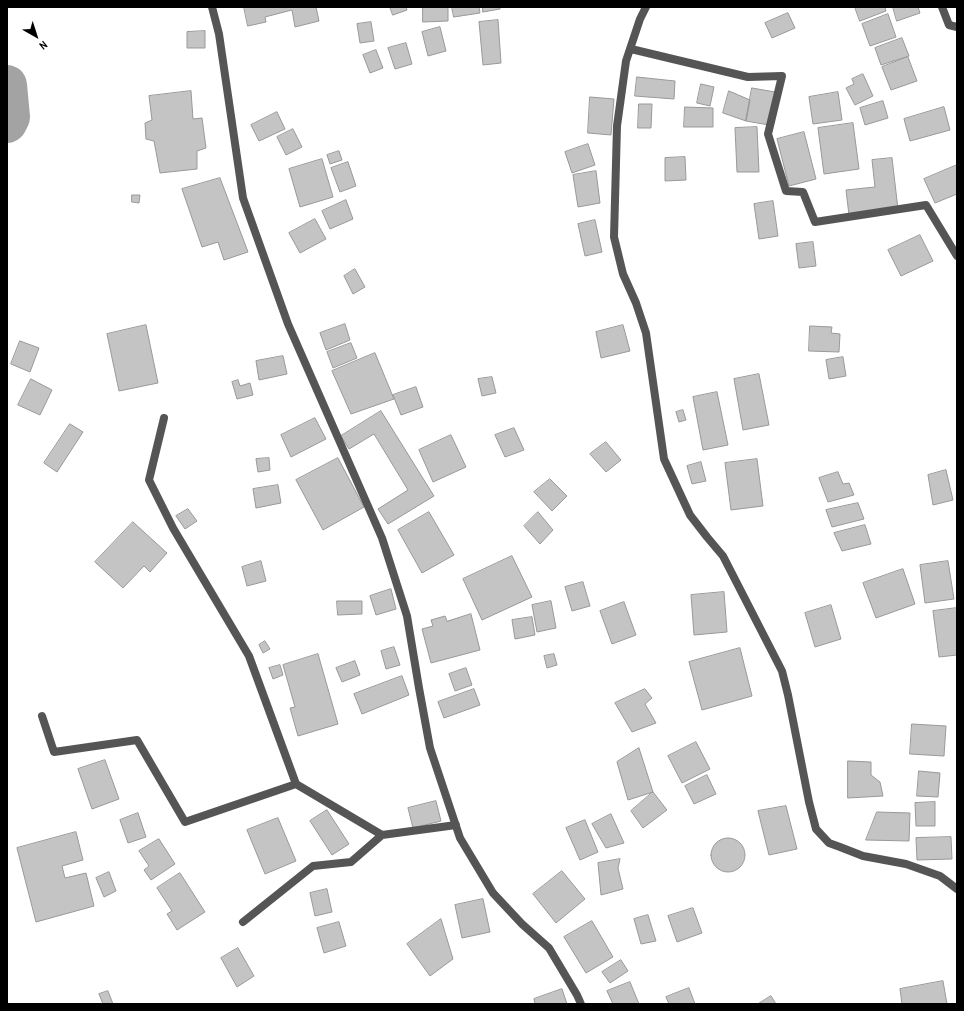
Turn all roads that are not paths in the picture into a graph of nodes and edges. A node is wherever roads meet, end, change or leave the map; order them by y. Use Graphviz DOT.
graph roads {
  1 [pos="212,7"];
  2 [pos="646,7"];
  3 [pos="942,7"];
  4 [pos="957,27"];
  5 [pos="630,49"];
  6 [pos="957,256"];
  7 [pos="164,418"];
  8 [pos="42,716"];
  9 [pos="296,784"];
  10 [pos="456,825"];
  11 [pos="382,834"];
  12 [pos="957,889"];
  13 [pos="243,922"];
  14 [pos="580,1004"];
  1 -- 10 [label="street"];
  2 -- 5 [label="street"];
  3 -- 4 [label="street"];
  5 -- 6 [label="street"];
  5 -- 12 [label="street"];
  7 -- 9 [label="street"];
  8 -- 9 [label="street"];
  9 -- 11 [label="street"];
  10 -- 11 [label="street"];
  10 -- 14 [label="street"];
  11 -- 13 [label="street"];
}
